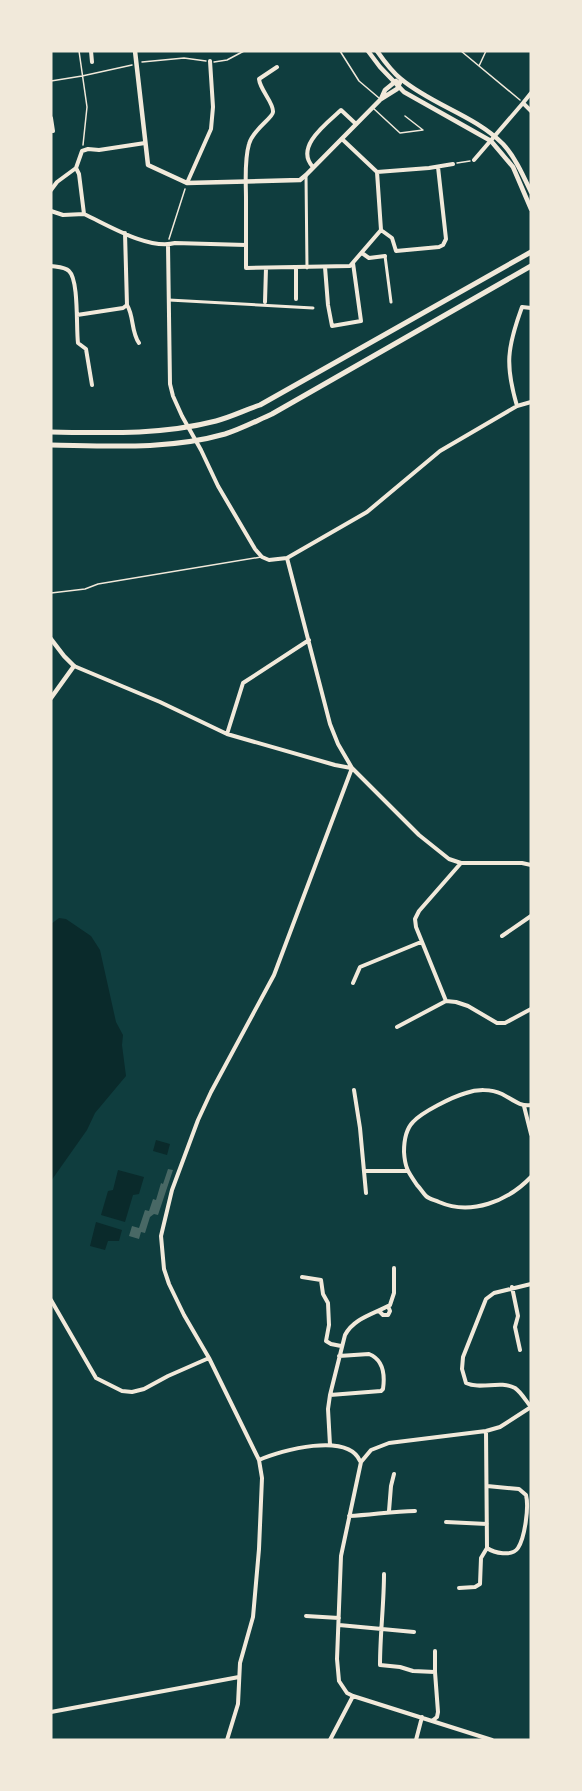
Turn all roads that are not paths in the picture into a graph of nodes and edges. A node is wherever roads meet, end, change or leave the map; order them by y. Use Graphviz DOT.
graph roads {
  1 [pos="91,51"];
  2 [pos="135,51"];
  3 [pos="340,51"];
  4 [pos="368,51"];
  5 [pos="377,51"];
  6 [pos="92,62"];
  7 [pos="210,62"];
  8 [pos="277,67"];
  9 [pos="401,80"];
  10 [pos="393,82"];
  11 [pos="398,87"];
  12 [pos="531,93"];
  13 [pos="381,99"];
  14 [pos="523,103"];
  15 [pos="373,107"];
  16 [pos="531,111"];
  17 [pos="405,116"];
  18 [pos="51,118"];
  19 [pos="356,124"];
  20 [pos="51,131"];
  21 [pos="342,139"];
  22 [pos="493,139"];
  23 [pos="145,143"];
  24 [pos="474,160"];
  25 [pos="453,164"];
  26 [pos="438,166"];
  27 [pos="76,168"];
  28 [pos="313,168"];
  29 [pos="377,172"];
  30 [pos="306,175"];
  31 [pos="246,182"];
  32 [pos="187,183"];
  33 [pos="51,190"];
  34 [pos="531,192"];
  35 [pos="531,210"];
  36 [pos="51,211"];
  37 [pos="84,214"];
  38 [pos="381,230"];
  39 [pos="125,233"];
  40 [pos="168,245"];
  41 [pos="246,245"];
  42 [pos="531,252"];
  43 [pos="362,253"];
  44 [pos="385,256"];
  45 [pos="353,262"];
  46 [pos="51,266"];
  47 [pos="531,266"];
  48 [pos="325,267"];
  49 [pos="266,268"];
  50 [pos="296,268"];
  51 [pos="307,268"];
  52 [pos="296,299"];
  53 [pos="169,300"];
  54 [pos="265,302"];
  55 [pos="391,302"];
  56 [pos="127,305"];
  57 [pos="313,308"];
  58 [pos="531,308"];
  59 [pos="77,315"];
  60 [pos="139,343"];
  61 [pos="92,385"];
  62 [pos="531,402"];
  63 [pos="517,406"];
  64 [pos="51,432"];
  65 [pos="51,445"];
  66 [pos="262,557"];
  67 [pos="286,558"];
  68 [pos="51,593"];
  69 [pos="51,639"];
  70 [pos="309,640"];
  71 [pos="74,666"];
  72 [pos="51,698"];
  73 [pos="227,734"];
  74 [pos="352,768"];
  75 [pos="461,863"];
  76 [pos="531,865"];
  77 [pos="531,916"];
  78 [pos="502,936"];
  79 [pos="421,942"];
  80 [pos="353,983"];
  81 [pos="446,1001"];
  82 [pos="531,1009"];
  83 [pos="396,1027"];
  84 [pos="354,1090"];
  85 [pos="531,1105"];
  86 [pos="524,1106"];
  87 [pos="531,1134"];
  88 [pos="364,1171"];
  89 [pos="407,1171"];
  90 [pos="530,1181"];
  91 [pos="366,1193"];
  92 [pos="394,1268"];
  93 [pos="302,1277"];
  94 [pos="531,1284"];
  95 [pos="512,1287"];
  96 [pos="51,1300"];
  97 [pos="341,1346"];
  98 [pos="520,1350"];
  99 [pos="339,1356"];
  100 [pos="209,1358"];
  101 [pos="330,1395"];
  102 [pos="531,1407"];
  103 [pos="486,1431"];
  104 [pos="330,1445"];
  105 [pos="357,1455"];
  106 [pos="366,1455"];
  107 [pos="259,1460"];
  108 [pos="361,1462"];
  109 [pos="394,1474"];
  110 [pos="487,1486"];
  111 [pos="389,1511"];
  112 [pos="415,1511"];
  113 [pos="349,1516"];
  114 [pos="446,1522"];
  115 [pos="487,1524"];
  116 [pos="487,1548"];
  117 [pos="384,1574"];
  118 [pos="459,1588"];
  119 [pos="306,1617"];
  120 [pos="339,1618"];
  121 [pos="339,1625"];
  122 [pos="381,1628"];
  123 [pos="414,1632"];
  124 [pos="435,1651"];
  125 [pos="435,1672"];
  126 [pos="239,1677"];
  127 [pos="353,1696"];
  128 [pos="51,1712"];
  129 [pos="422,1717"];
  130 [pos="432,1721"];
  131 [pos="227,1740"];
  132 [pos="330,1740"];
  133 [pos="416,1740"];
  134 [pos="492,1740"];
  1 -- 6 [label="street"];
  2 -- 23 [label="street"];
  3 -- 13 [label="lane"];
  4 -- 10 [label="street"];
  5 -- 9 [label="street"];
  7 -- 32 [label="street"];
  8 -- 31 [label="street"];
  9 -- 10 [label="street"];
  9 -- 11 [label="street"];
  9 -- 22 [label="street"];
  10 -- 11 [label="street"];
  10 -- 13 [label="street"];
  11 -- 13 [label="street"];
  11 -- 22 [label="street"];
  12 -- 14 [label="street"];
  13 -- 15 [label="street"];
  14 -- 16 [label="street"];
  14 -- 22 [label="street"];
  15 -- 17 [label="lane"];
  15 -- 19 [label="street"];
  18 -- 20 [label="street"];
  19 -- 21 [label="street"];
  19 -- 28 [label="street"];
  21 -- 28 [label="street"];
  21 -- 29 [label="street"];
  22 -- 24 [label="street"];
  22 -- 34 [label="street"];
  22 -- 35 [label="street"];
  23 -- 27 [label="street"];
  23 -- 32 [label="street"];
  25 -- 26 [label="street"];
  26 -- 29 [label="street"];
  26 -- 38 [label="street"];
  27 -- 33 [label="street"];
  27 -- 37 [label="street"];
  28 -- 30 [label="street"];
  29 -- 38 [label="street"];
  30 -- 31 [label="street"];
  30 -- 51 [label="street"];
  31 -- 32 [label="street"];
  31 -- 41 [label="street"];
  36 -- 37 [label="street"];
  37 -- 39 [label="street"];
  38 -- 43 [label="street"];
  39 -- 40 [label="street"];
  39 -- 56 [label="street"];
  40 -- 41 [label="street"];
  40 -- 53 [label="street"];
  41 -- 49 [label="street"];
  42 -- 64 [label="main road"];
  43 -- 44 [label="street"];
  43 -- 45 [label="street"];
  44 -- 55 [label="street"];
  45 -- 48 [label="street"];
  45 -- 48 [label="street"];
  46 -- 59 [label="street"];
  47 -- 65 [label="main road"];
  48 -- 51 [label="street"];
  49 -- 50 [label="street"];
  49 -- 54 [label="street"];
  50 -- 51 [label="street"];
  50 -- 52 [label="street"];
  53 -- 57 [label="street"];
  53 -- 66 [label="street"];
  56 -- 59 [label="street"];
  56 -- 60 [label="street"];
  58 -- 63 [label="street"];
  59 -- 61 [label="street"];
  62 -- 63 [label="street"];
  63 -- 67 [label="street"];
  66 -- 67 [label="street"];
  66 -- 68 [label="lane"];
  67 -- 70 [label="street"];
  69 -- 71 [label="street"];
  70 -- 73 [label="street"];
  70 -- 74 [label="street"];
  71 -- 72 [label="street"];
  71 -- 73 [label="street"];
  73 -- 74 [label="street"];
  74 -- 75 [label="street"];
  74 -- 100 [label="street"];
  75 -- 76 [label="street"];
  75 -- 79 [label="street"];
  77 -- 78 [label="street"];
  79 -- 80 [label="street"];
  79 -- 81 [label="street"];
  81 -- 82 [label="street"];
  81 -- 83 [label="street"];
  84 -- 88 [label="street"];
  85 -- 86 [label="street"];
  86 -- 87 [label="street"];
  86 -- 89 [label="street"];
  88 -- 89 [label="street"];
  88 -- 91 [label="street"];
  89 -- 90 [label="street"];
  92 -- 97 [label="street"];
  93 -- 97 [label="street"];
  94 -- 95 [label="street"];
  95 -- 98 [label="street"];
  95 -- 102 [label="street"];
  96 -- 100 [label="street"];
  97 -- 99 [label="street"];
  99 -- 101 [label="street"];
  99 -- 101 [label="street"];
  100 -- 107 [label="street"];
  101 -- 104 [label="street"];
  102 -- 103 [label="street"];
  103 -- 106 [label="street"];
  103 -- 110 [label="street"];
  104 -- 105 [label="street"];
  104 -- 107 [label="street"];
  105 -- 106 [label="street"];
  105 -- 108 [label="street"];
  106 -- 108 [label="street"];
  107 -- 126 [label="street"];
  108 -- 113 [label="street"];
  109 -- 111 [label="street"];
  110 -- 115 [label="street"];
  110 -- 116 [label="street"];
  111 -- 112 [label="street"];
  111 -- 113 [label="street"];
  113 -- 120 [label="street"];
  114 -- 115 [label="street"];
  115 -- 116 [label="street"];
  116 -- 118 [label="street"];
  117 -- 122 [label="street"];
  119 -- 120 [label="street"];
  120 -- 121 [label="street"];
  121 -- 122 [label="street"];
  121 -- 127 [label="street"];
  122 -- 123 [label="street"];
  122 -- 125 [label="street"];
  124 -- 125 [label="street"];
  125 -- 130 [label="street"];
  126 -- 128 [label="street"];
  126 -- 131 [label="street"];
  127 -- 129 [label="street"];
  127 -- 132 [label="street"];
  129 -- 130 [label="street"];
  129 -- 133 [label="street"];
  130 -- 134 [label="street"];
}
